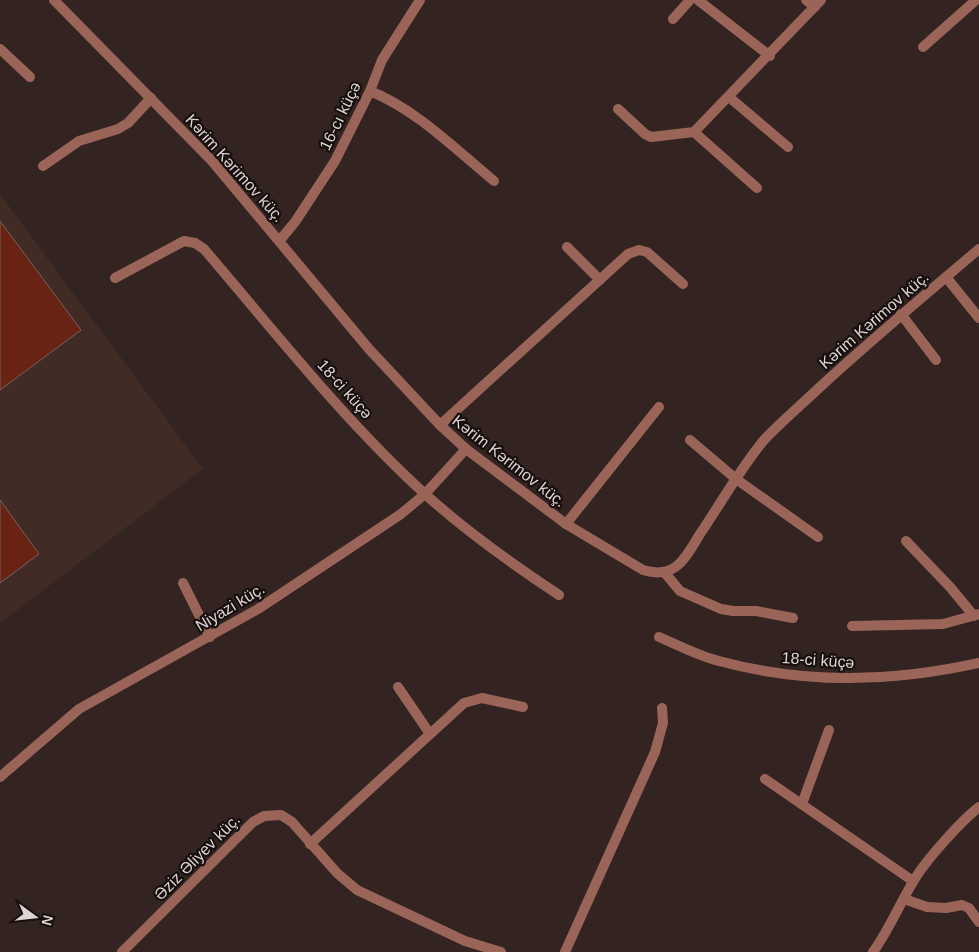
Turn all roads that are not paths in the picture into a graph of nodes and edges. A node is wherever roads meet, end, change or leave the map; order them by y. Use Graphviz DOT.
graph roads {
  1 [pos="54,0"];
  2 [pos="420,0"];
  3 [pos="690,0"];
  4 [pos="698,0"];
  5 [pos="806,0"];
  6 [pos="976,0"];
  7 [pos="818,4"];
  8 [pos="673,19"];
  9 [pos="923,47"];
  10 [pos="0,50"];
  11 [pos="770,56"];
  12 [pos="30,77"];
  13 [pos="370,90"];
  14 [pos="729,97"];
  15 [pos="151,98"];
  16 [pos="618,109"];
  17 [pos="694,132"];
  18 [pos="788,147"];
  19 [pos="43,166"];
  20 [pos="494,181"];
  21 [pos="757,188"];
  22 [pos="280,240"];
  23 [pos="567,247"];
  24 [pos="979,249"];
  25 [pos="946,277"];
  26 [pos="115,278"];
  27 [pos="600,280"];
  28 [pos="683,284"];
  29 [pos="901,314"];
  30 [pos="979,318"];
  31 [pos="936,360"];
  32 [pos="659,407"];
  33 [pos="440,425"];
  34 [pos="690,440"];
  35 [pos="466,449"];
  36 [pos="736,479"];
  37 [pos="425,494"];
  38 [pos="566,524"];
  39 [pos="818,538"];
  40 [pos="906,541"];
  41 [pos="665,573"];
  42 [pos="183,583"];
  43 [pos="559,595"];
  44 [pos="976,615"];
  45 [pos="793,618"];
  46 [pos="852,626"];
  47 [pos="210,637"];
  48 [pos="659,637"];
  49 [pos="979,663"];
  50 [pos="398,687"];
  51 [pos="523,707"];
  52 [pos="662,708"];
  53 [pos="829,730"];
  54 [pos="430,734"];
  55 [pos="0,777"];
  56 [pos="765,779"];
  57 [pos="802,804"];
  58 [pos="979,806"];
  59 [pos="310,844"];
  60 [pos="913,881"];
  61 [pos="904,899"];
  62 [pos="979,922"];
  63 [pos="487,950"];
  64 [pos="122,952"];
  65 [pos="501,952"];
  66 [pos="565,952"];
  67 [pos="872,952"];
  1 -- 15 [label="street, Kərim Kərimov küç."];
  2 -- 13 [label="street, 16-cı küçə"];
  3 -- 8 [label="street"];
  4 -- 11 [label="street"];
  5 -- 7 [label="street"];
  6 -- 9 [label="street"];
  7 -- 11 [label="street"];
  10 -- 12 [label="street"];
  11 -- 14 [label="street"];
  13 -- 20 [label="street"];
  13 -- 22 [label="street, 16-cı küçə"];
  14 -- 17 [label="street"];
  14 -- 18 [label="street"];
  15 -- 19 [label="street"];
  15 -- 22 [label="street, Kərim Kərimov küç."];
  16 -- 17 [label="street"];
  17 -- 21 [label="street"];
  22 -- 33 [label="street, Kərim Kərimov küç."];
  23 -- 27 [label="street"];
  24 -- 25 [label="street, Kərim Kərimov küç."];
  25 -- 29 [label="street, Kərim Kərimov küç."];
  25 -- 30 [label="street"];
  26 -- 37 [label="street, 18-ci küçə"];
  27 -- 28 [label="street"];
  27 -- 33 [label="street"];
  29 -- 31 [label="street"];
  29 -- 36 [label="street, Kərim Kərimov küç."];
  32 -- 38 [label="street"];
  33 -- 35 [label="street, Kərim Kərimov küç."];
  34 -- 36 [label="street"];
  35 -- 37 [label="street, Niyazi küç."];
  35 -- 38 [label="street, Kərim Kərimov küç."];
  36 -- 39 [label="street"];
  36 -- 41 [label="street, Kərim Kərimov küç."];
  37 -- 43 [label="street, 18-ci küçə"];
  37 -- 47 [label="street, Niyazi küç."];
  38 -- 41 [label="street, Kərim Kərimov küç."];
  40 -- 44 [label="street"];
  41 -- 45 [label="street"];
  42 -- 47 [label="street"];
  44 -- 46 [label="street"];
  47 -- 55 [label="street, Niyazi küç."];
  48 -- 49 [label="street, 18-ci küçə"];
  50 -- 54 [label="street"];
  51 -- 54 [label="street"];
  52 -- 66 [label="street"];
  53 -- 57 [label="street"];
  54 -- 59 [label="street"];
  56 -- 57 [label="street"];
  57 -- 60 [label="street"];
  58 -- 60 [label="street"];
  59 -- 63 [label="street, Əziz Əliyev küç."];
  59 -- 64 [label="street, Əziz Əliyev küç."];
  60 -- 61 [label="street"];
  61 -- 62 [label="street"];
  61 -- 67 [label="street"];
  63 -- 65 [label="street, Əziz Əliyev küç."];
}
